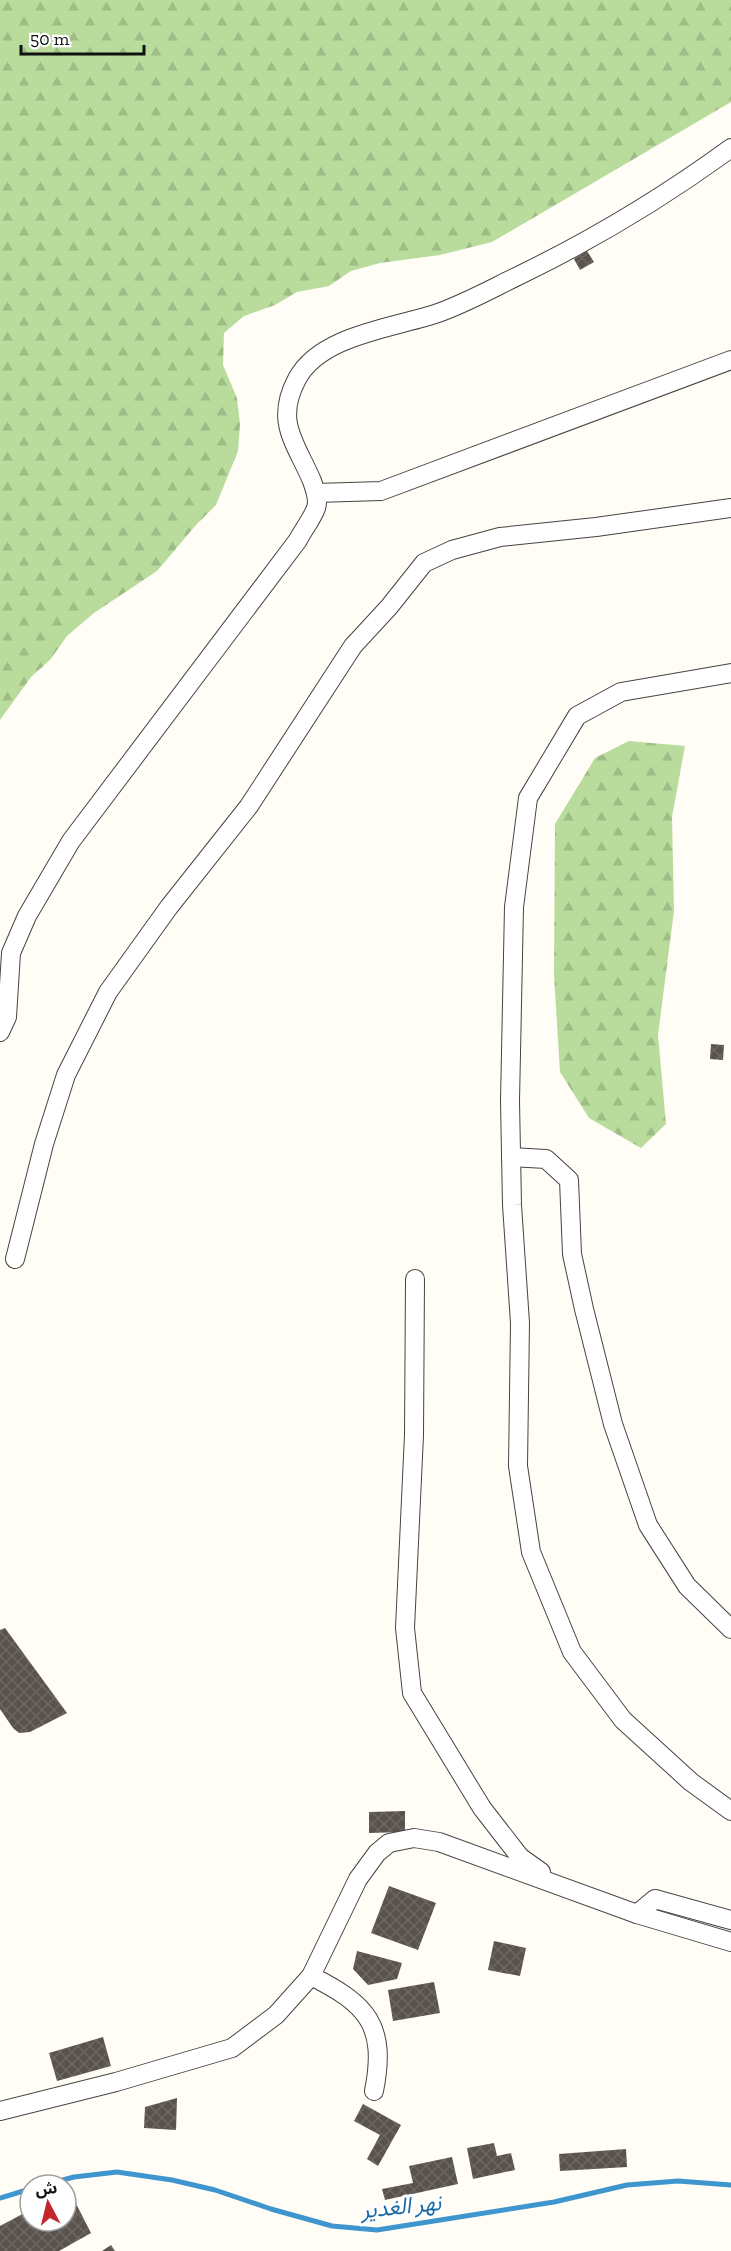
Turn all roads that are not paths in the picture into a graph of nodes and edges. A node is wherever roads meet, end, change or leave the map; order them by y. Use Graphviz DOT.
graph roads {
  1 [pos="731,148"];
  2 [pos="731,360"];
  3 [pos="316,493"];
  4 [pos="731,508"];
  5 [pos="731,673"];
  6 [pos="0,1032"];
  7 [pos="511,1157"];
  8 [pos="15,1259"];
  9 [pos="415,1279"];
  10 [pos="731,1629"];
  11 [pos="731,1810"];
  12 [pos="560,1886"];
  13 [pos="637,1914"];
  14 [pos="731,1920"];
  15 [pos="731,1942"];
  16 [pos="311,1976"];
  17 [pos="374,2091"];
  18 [pos="0,2111"];
  1 -- 3 [label="street"];
  2 -- 3 [label="street"];
  3 -- 6 [label="street"];
  4 -- 8 [label="street"];
  5 -- 7 [label="street"];
  7 -- 10 [label="street"];
  7 -- 11 [label="street"];
  9 -- 12 [label="street"];
  12 -- 13 [label="street"];
  12 -- 16 [label="street"];
  13 -- 14 [label="street"];
  13 -- 15 [label="street"];
  16 -- 17 [label="street"];
  16 -- 18 [label="street"];
}
